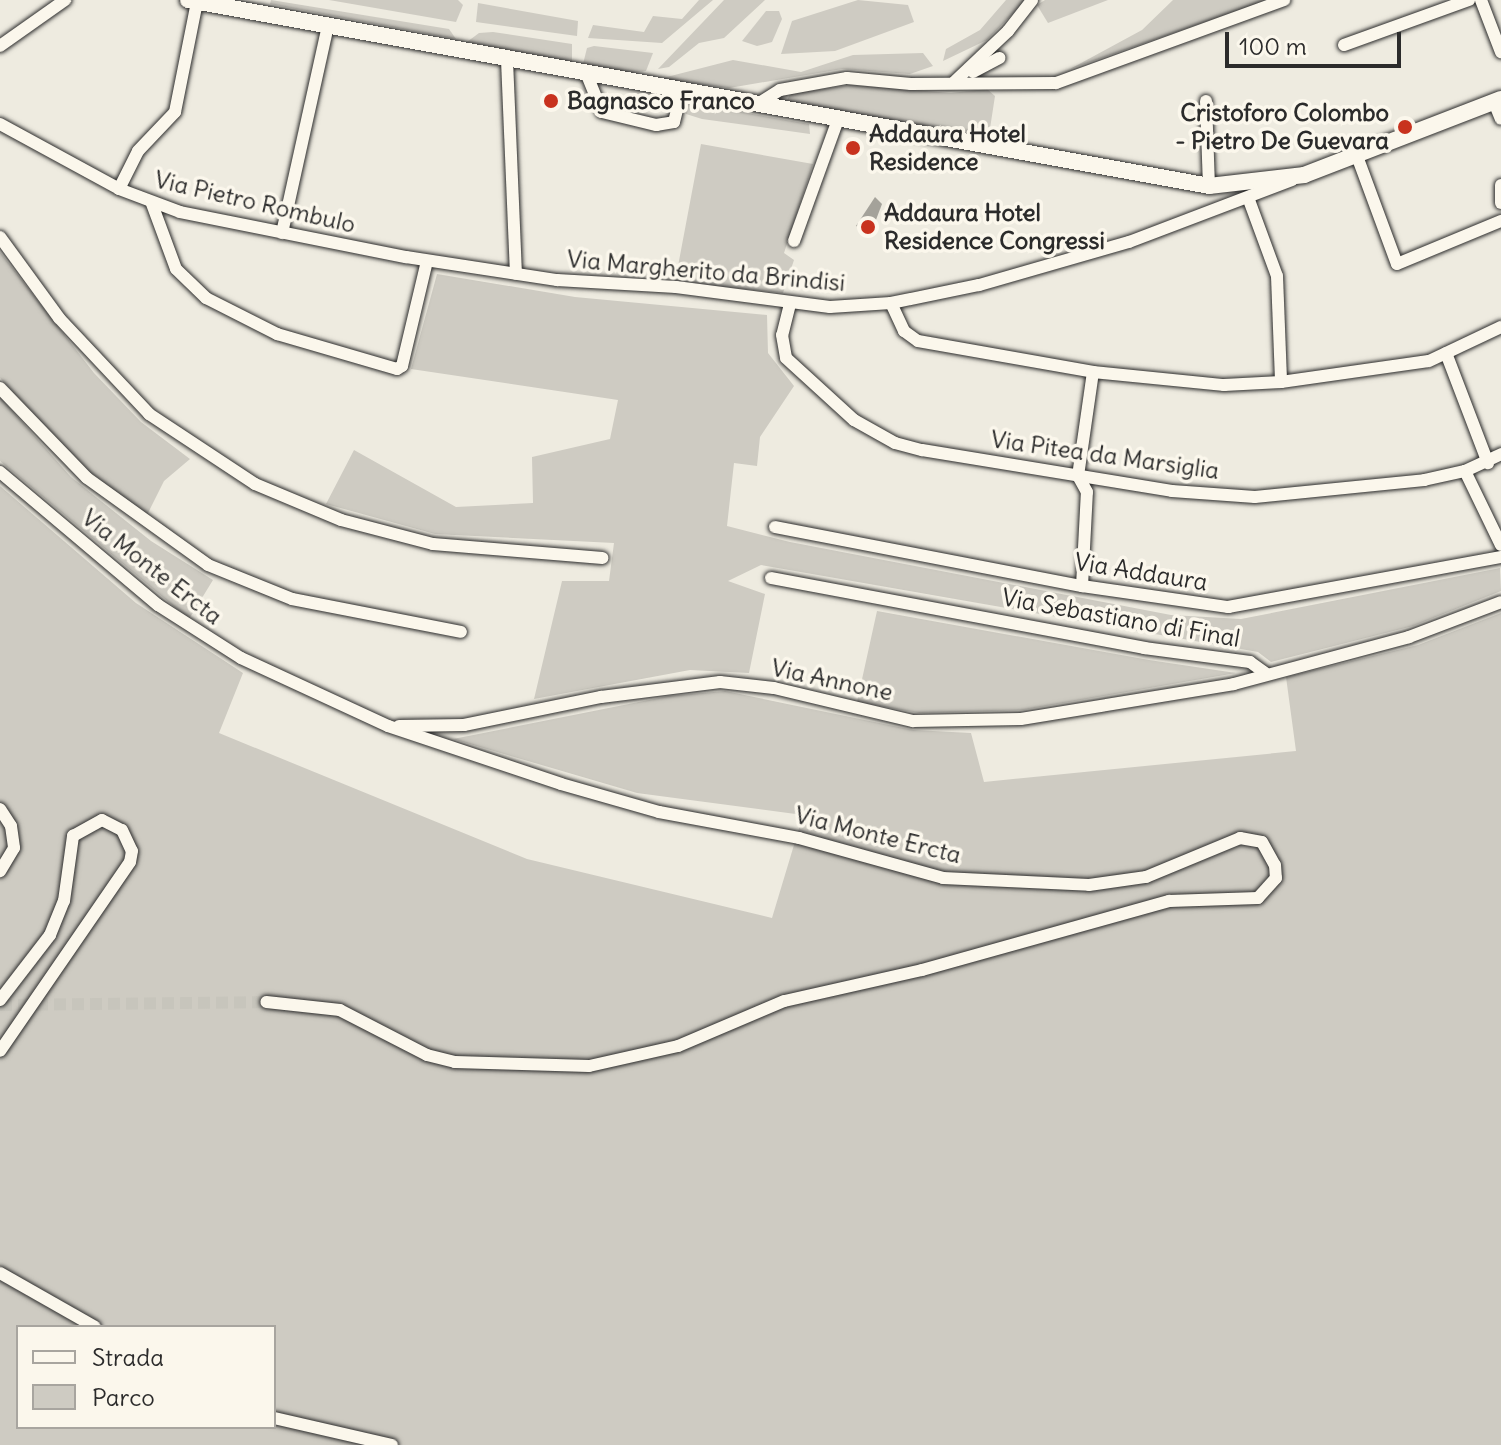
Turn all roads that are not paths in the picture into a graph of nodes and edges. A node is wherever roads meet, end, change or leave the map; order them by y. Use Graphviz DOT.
graph roads {
  1 [pos="65,0"];
  2 [pos="1032,0"];
  3 [pos="1284,0"];
  4 [pos="1469,0"];
  5 [pos="1481,0"];
  6 [pos="193,1"];
  7 [pos="328,26"];
  8 [pos="1344,45"];
  9 [pos="0,46"];
  10 [pos="1501,52"];
  11 [pos="999,58"];
  12 [pos="507,60"];
  13 [pos="587,75"];
  14 [pos="953,83"];
  15 [pos="681,93"];
  16 [pos="1498,100"];
  17 [pos="1206,101"];
  18 [pos="754,106"];
  19 [pos="1501,119"];
  20 [pos="837,122"];
  21 [pos="0,124"];
  22 [pos="1357,156"];
  23 [pos="1304,175"];
  24 [pos="1501,185"];
  25 [pos="1209,186"];
  26 [pos="119,189"];
  27 [pos="1249,200"];
  28 [pos="1501,203"];
  29 [pos="152,204"];
  30 [pos="1501,221"];
  31 [pos="282,233"];
  32 [pos="0,237"];
  33 [pos="794,241"];
  34 [pos="427,261"];
  35 [pos="516,274"];
  36 [pos="891,303"];
  37 [pos="790,304"];
  38 [pos="1501,327"];
  39 [pos="1446,353"];
  40 [pos="1093,372"];
  41 [pos="1281,382"];
  42 [pos="0,388"];
  43 [pos="1501,454"];
  44 [pos="1488,463"];
  45 [pos="1465,471"];
  46 [pos="0,472"];
  47 [pos="1078,476"];
  48 [pos="775,527"];
  49 [pos="1501,545"];
  50 [pos="1501,557"];
  51 [pos="602,558"];
  52 [pos="771,578"];
  53 [pos="1082,586"];
  54 [pos="1501,602"];
  55 [pos="461,632"];
  56 [pos="1265,673"];
  57 [pos="388,726"];
  58 [pos="0,809"];
  59 [pos="0,871"];
  60 [pos="0,1000"];
  61 [pos="266,1002"];
  62 [pos="0,1051"];
  63 [pos="0,1273"];
  64 [pos="91,1325"];
  65 [pos="276,1418"];
  66 [pos="392,1445"];
  1 -- 9 [label="street"];
  2 -- 14 [label="street"];
  3 -- 14 [label="street"];
  4 -- 8 [label="street"];
  5 -- 10 [label="street"];
  6 -- 7 [label="main road"];
  6 -- 26 [label="street"];
  7 -- 12 [label="main road"];
  7 -- 31 [label="street"];
  11 -- 14 [label="street"];
  12 -- 13 [label="main road"];
  12 -- 35 [label="street"];
  13 -- 15 [label="main road"];
  13 -- 15 [label="street"];
  14 -- 18 [label="street"];
  15 -- 18 [label="main road"];
  16 -- 19 [label="street"];
  16 -- 22 [label="main road"];
  17 -- 25 [label="street"];
  18 -- 20 [label="main road"];
  20 -- 25 [label="main road"];
  20 -- 33 [label="street"];
  21 -- 26 [label="street, Via Pietro Rombulo"];
  22 -- 23 [label="main road"];
  22 -- 30 [label="street"];
  23 -- 25 [label="main road"];
  23 -- 27 [label="street, Via Margherito da Brindisi"];
  24 -- 28 [label="street"];
  26 -- 29 [label="street, Via Pietro Rombulo"];
  27 -- 36 [label="street, Via Margherito da Brindisi"];
  27 -- 41 [label="street"];
  29 -- 31 [label="street, Via Pietro Rombulo"];
  29 -- 34 [label="street"];
  31 -- 34 [label="street, Via Pietro Rombulo"];
  32 -- 51 [label="street"];
  34 -- 35 [label="street, Via Pietro Rombulo"];
  35 -- 37 [label="street, Via Margherito da Brindisi"];
  36 -- 37 [label="street, Via Margherito da Brindisi"];
  36 -- 40 [label="street"];
  37 -- 47 [label="street, Via Pitea da Marsiglia"];
  38 -- 39 [label="street"];
  39 -- 41 [label="street"];
  39 -- 44 [label="street"];
  40 -- 41 [label="street"];
  40 -- 47 [label="street"];
  42 -- 55 [label="street"];
  43 -- 44 [label="street, Via Pitea da Marsiglia"];
  44 -- 45 [label="street, Via Pitea da Marsiglia"];
  45 -- 47 [label="street, Via Pitea da Marsiglia"];
  45 -- 49 [label="street"];
  46 -- 57 [label="street, Via Monte Ercta"];
  47 -- 53 [label="street"];
  48 -- 53 [label="street, Via Addaura"];
  50 -- 53 [label="street, Via Addaura"];
  52 -- 56 [label="street, Via Sebastiano di Final"];
  54 -- 56 [label="street, Via Sebastiano di Final"];
  56 -- 57 [label="street, Via Annone"];
  57 -- 61 [label="street, Via Monte Ercta"];
  58 -- 59 [label="street"];
  60 -- 62 [label="street"];
  63 -- 64 [label="street"];
  65 -- 66 [label="street"];
}
